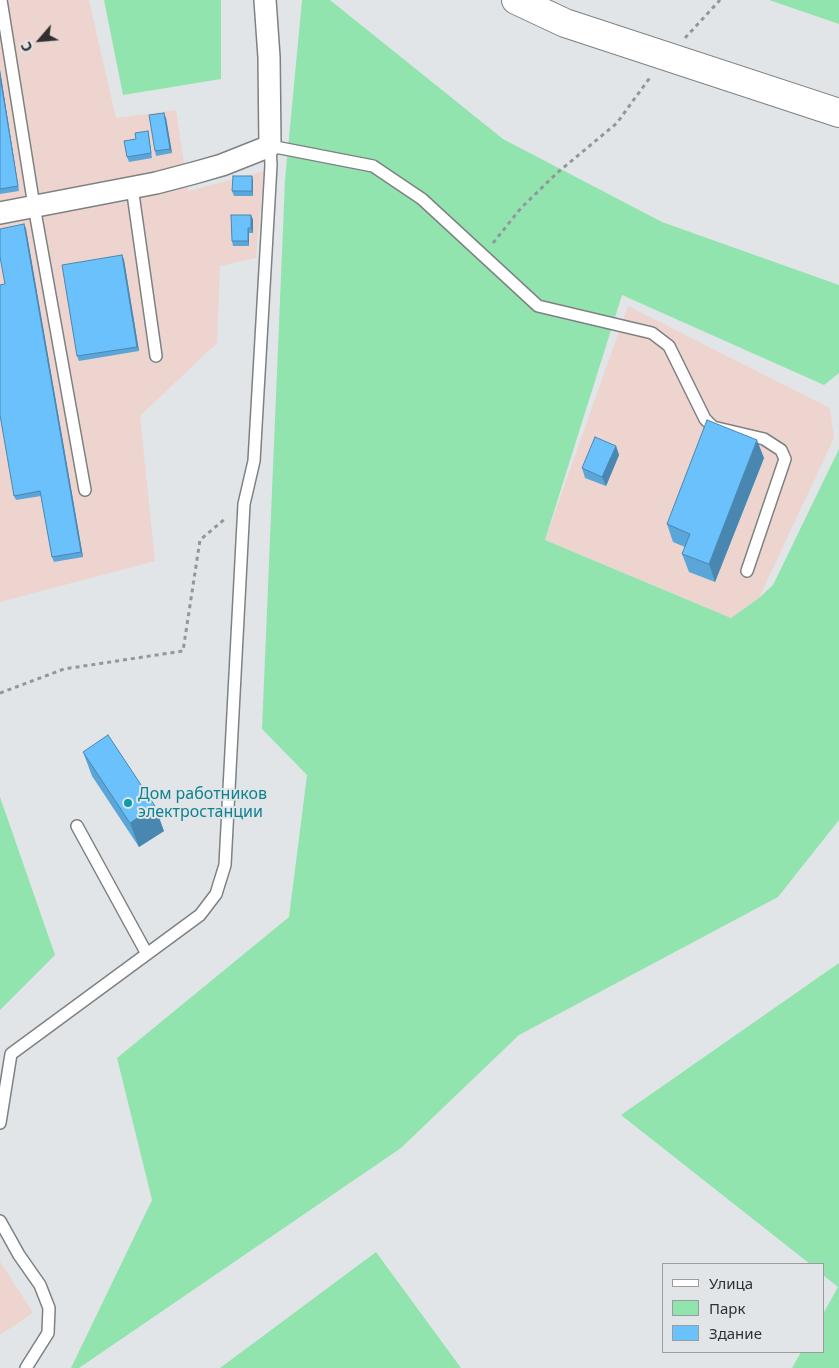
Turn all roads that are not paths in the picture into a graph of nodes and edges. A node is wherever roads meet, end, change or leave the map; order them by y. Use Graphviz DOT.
graph roads {
  1 [pos="1,0"];
  2 [pos="265,0"];
  3 [pos="516,0"];
  4 [pos="839,113"];
  5 [pos="270,146"];
  6 [pos="132,188"];
  7 [pos="34,206"];
  8 [pos="0,213"];
  9 [pos="156,356"];
  10 [pos="84,490"];
  11 [pos="747,571"];
  12 [pos="77,826"];
  13 [pos="147,954"];
  14 [pos="11,1054"];
  15 [pos="0,1061"];
  16 [pos="0,1123"];
  17 [pos="0,1221"];
  18 [pos="26,1368"];
  1 -- 7 [label="lane"];
  2 -- 5 [label="street"];
  3 -- 4 [label="street"];
  5 -- 6 [label="street"];
  5 -- 11 [label="lane"];
  5 -- 13 [label="lane"];
  6 -- 7 [label="street"];
  6 -- 9 [label="lane"];
  7 -- 8 [label="street"];
  7 -- 10 [label="lane"];
  12 -- 13 [label="lane"];
  13 -- 14 [label="lane"];
  14 -- 15 [label="lane"];
  14 -- 16 [label="lane"];
  17 -- 18 [label="lane"];
}
